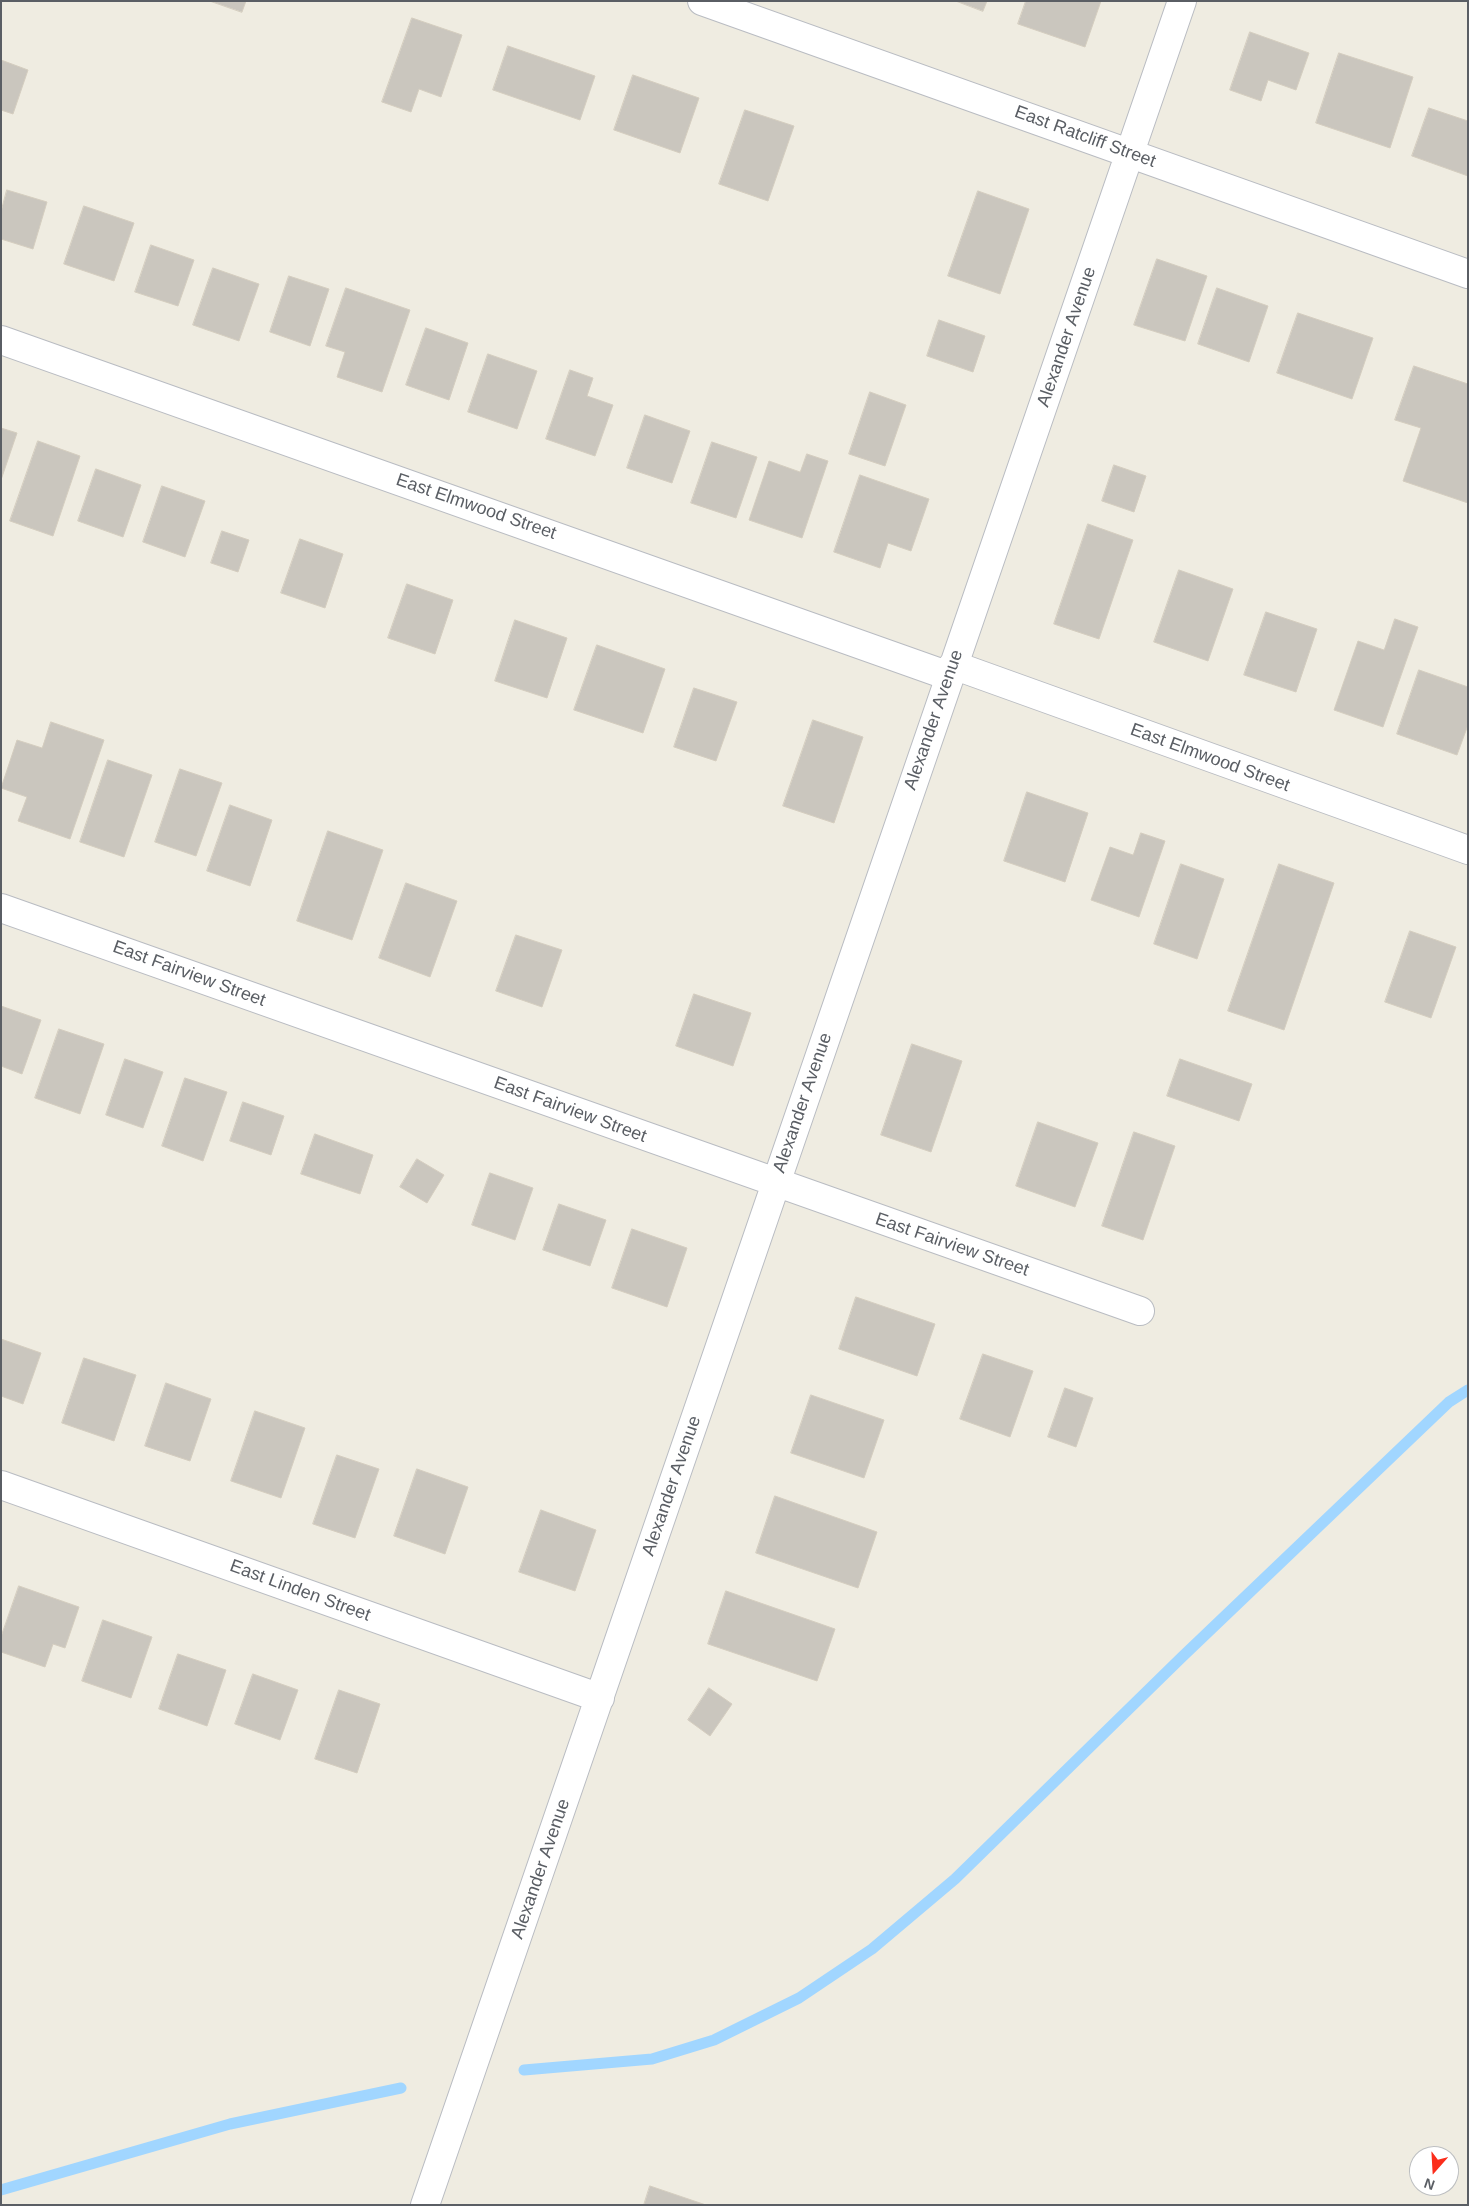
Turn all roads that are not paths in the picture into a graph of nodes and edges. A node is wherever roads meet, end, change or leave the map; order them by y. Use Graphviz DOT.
graph roads {
  1 [pos="702,1"];
  2 [pos="1182,1"];
  3 [pos="1130,153"];
  4 [pos="1468,274"];
  5 [pos="1,340"];
  6 [pos="951,671"];
  7 [pos="1468,850"];
  8 [pos="1,908"];
  9 [pos="776,1183"];
  10 [pos="1140,1311"];
  11 [pos="1,1485"];
  12 [pos="600,1698"];
  13 [pos="425,2205"];
  1 -- 3 [label="street, East Ratcliff Street"];
  2 -- 3 [label="street, Alexander Avenue"];
  3 -- 4 [label="street, East Ratcliff Street"];
  3 -- 6 [label="street, Alexander Avenue"];
  5 -- 6 [label="street, East Elmwood Street"];
  6 -- 7 [label="street, East Elmwood Street"];
  6 -- 9 [label="street, Alexander Avenue"];
  8 -- 9 [label="street, East Fairview Street"];
  9 -- 10 [label="street, East Fairview Street"];
  9 -- 12 [label="street, Alexander Avenue"];
  11 -- 12 [label="street, East Linden Street"];
  12 -- 13 [label="street, Alexander Avenue"];
}
